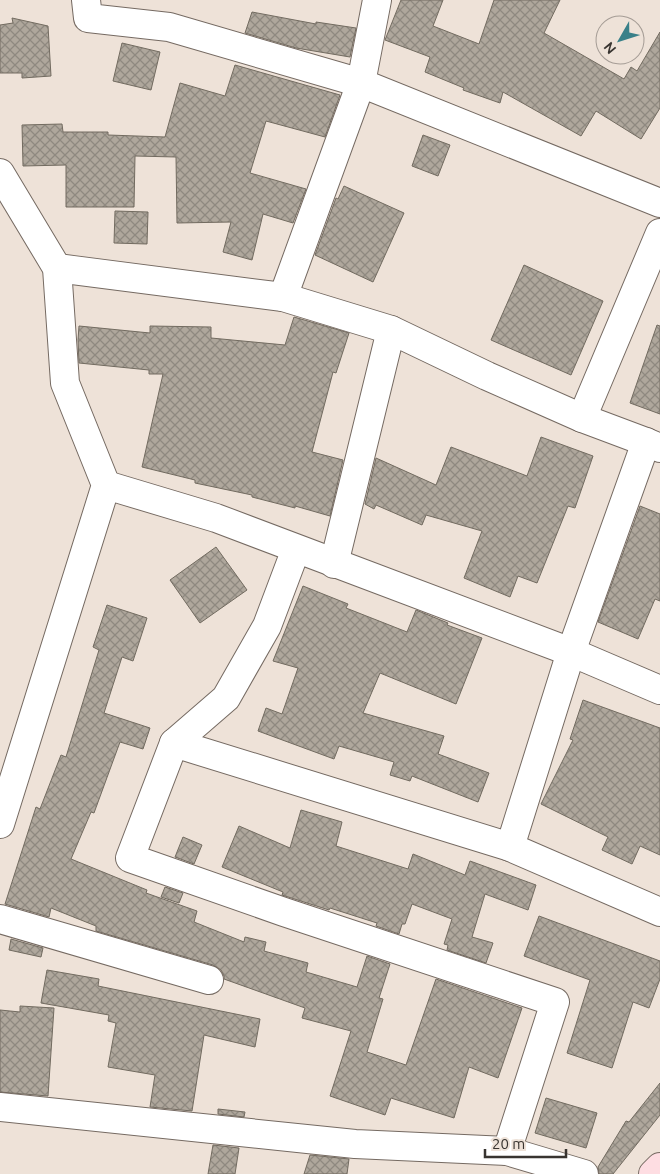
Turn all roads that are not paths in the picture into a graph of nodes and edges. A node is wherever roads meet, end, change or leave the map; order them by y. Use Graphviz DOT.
graph roads {
  1 [pos="86,0"];
  2 [pos="377,0"];
  3 [pos="360,84"];
  4 [pos="0,174"];
  5 [pos="660,203"];
  6 [pos="660,233"];
  7 [pos="56,268"];
  8 [pos="283,297"];
  9 [pos="391,330"];
  10 [pos="582,418"];
  11 [pos="653,445"];
  12 [pos="106,485"];
  13 [pos="296,549"];
  14 [pos="334,564"];
  15 [pos="571,652"];
  16 [pos="660,690"];
  17 [pos="174,743"];
  18 [pos="0,824"];
  19 [pos="510,848"];
  20 [pos="660,912"];
  21 [pos="0,919"];
  22 [pos="209,980"];
  23 [pos="0,1107"];
  24 [pos="507,1150"];
  25 [pos="660,1167"];
  26 [pos="584,1174"];
  27 [pos="653,1174"];
  1 -- 3 [label="street"];
  2 -- 3 [label="street"];
  3 -- 5 [label="street"];
  3 -- 8 [label="street"];
  4 -- 7 [label="street"];
  6 -- 10 [label="street"];
  7 -- 8 [label="street"];
  7 -- 12 [label="street"];
  8 -- 9 [label="street"];
  9 -- 10 [label="street"];
  9 -- 14 [label="street"];
  10 -- 11 [label="street"];
  11 -- 15 [label="street"];
  12 -- 13 [label="street"];
  12 -- 18 [label="street"];
  13 -- 14 [label="street"];
  13 -- 17 [label="street"];
  14 -- 15 [label="street"];
  15 -- 16 [label="street"];
  15 -- 19 [label="street"];
  17 -- 19 [label="street"];
  17 -- 24 [label="street"];
  19 -- 20 [label="street"];
  21 -- 22 [label="street"];
  23 -- 24 [label="street"];
  24 -- 26 [label="street"];
  25 -- 27 [label="main road"];
}
